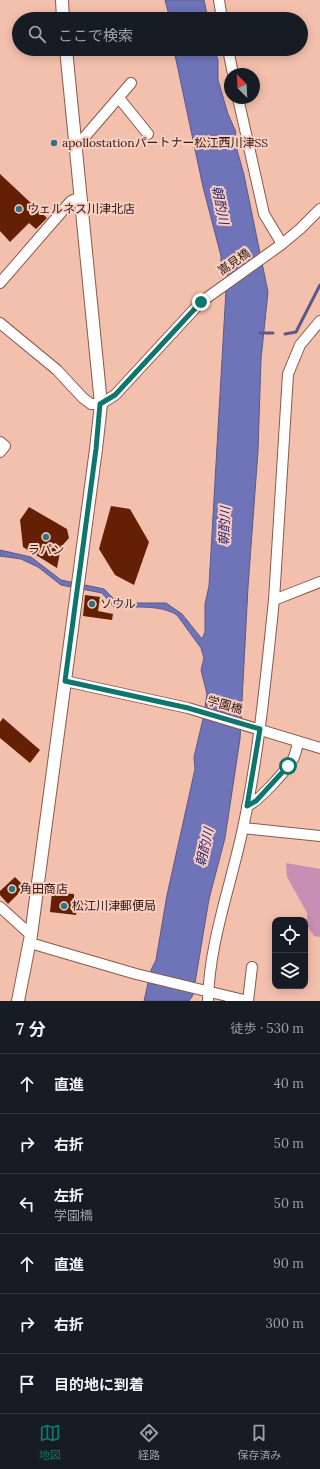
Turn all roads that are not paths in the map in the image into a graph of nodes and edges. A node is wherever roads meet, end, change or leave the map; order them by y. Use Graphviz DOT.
graph roads {
  1 [pos="62,0"];
  2 [pos="219,0"];
  3 [pos="63,12"];
  4 [pos="221,12"];
  5 [pos="67,56"];
  6 [pos="229,56"];
  7 [pos="232,68"];
  8 [pos="131,83"];
  9 [pos="119,98"];
  10 [pos="239,104"];
  11 [pos="148,134"];
  12 [pos="76,147"];
  13 [pos="80,197"];
  14 [pos="320,209"];
  15 [pos="278,247"];
  16 [pos="0,283"];
  17 [pos="320,321"];
  18 [pos="0,323"];
  19 [pos="100,404"];
  20 [pos="0,442"];
  21 [pos="0,452"];
  22 [pos="320,582"];
  23 [pos="274,600"];
  24 [pos="65,681"];
  25 [pos="257,728"];
  26 [pos="298,742"];
  27 [pos="320,748"];
  28 [pos="247,806"];
  29 [pos="243,828"];
  30 [pos="320,836"];
  31 [pos="0,907"];
  32 [pos="30,939"];
  33 [pos="252,966"];
  34 [pos="205,989"];
  35 [pos="18,1001"];
  36 [pos="208,1001"];
  37 [pos="248,1001"];
  1 -- 3 [label="street"];
  2 -- 4 [label="street"];
  5 -- 12 [label="street"];
  6 -- 7 [label="street"];
  8 -- 9 [label="street"];
  9 -- 11 [label="street"];
  9 -- 12 [label="street"];
  10 -- 15 [label="street"];
  12 -- 13 [label="street"];
  13 -- 16 [label="street"];
  13 -- 19 [label="street"];
  14 -- 15 [label="street, 嵩見橋"];
  15 -- 19 [label="street, 嵩見橋"];
  17 -- 23 [label="street"];
  18 -- 19 [label="street"];
  19 -- 24 [label="street"];
  20 -- 21 [label="street"];
  22 -- 23 [label="street"];
  23 -- 25 [label="street"];
  24 -- 25 [label="street, 学園橋"];
  24 -- 32 [label="street"];
  25 -- 26 [label="street, 学園橋"];
  25 -- 28 [label="street"];
  26 -- 27 [label="street, 学園橋"];
  26 -- 28 [label="street"];
  28 -- 29 [label="street"];
  29 -- 30 [label="street"];
  29 -- 34 [label="street"];
  31 -- 32 [label="street"];
  32 -- 34 [label="street"];
  32 -- 35 [label="street"];
  33 -- 37 [label="street"];
  34 -- 36 [label="street"];
  34 -- 37 [label="street"];
}
